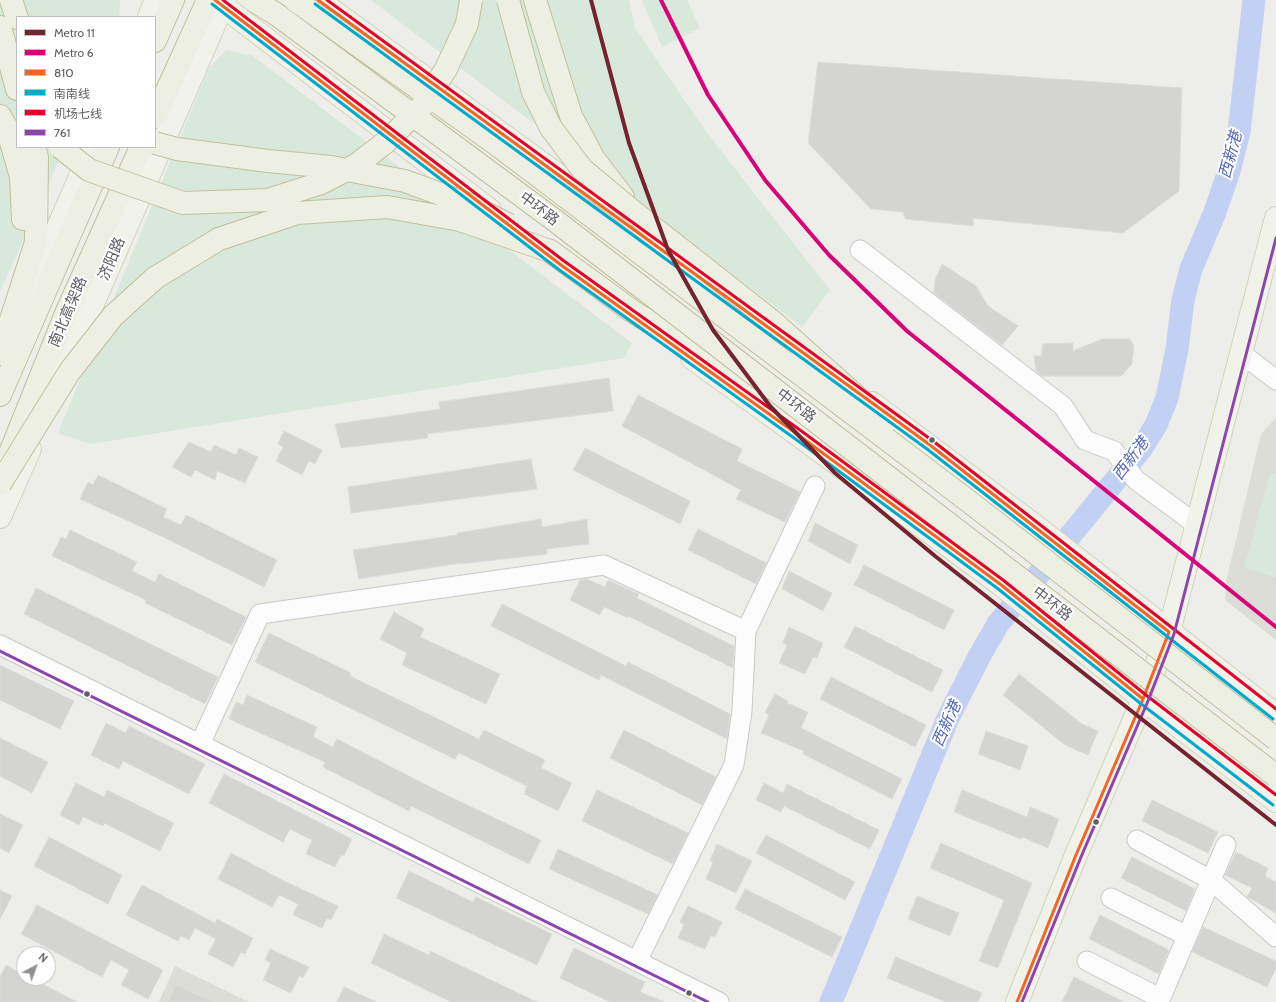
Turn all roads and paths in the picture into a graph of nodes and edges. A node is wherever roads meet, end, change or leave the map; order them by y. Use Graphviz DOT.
graph roads {
  1 [pos="11,0"];
  2 [pos="156,0"];
  3 [pos="173,0"];
  4 [pos="253,0"];
  5 [pos="296,0"];
  6 [pos="318,0"];
  7 [pos="471,0"];
  8 [pos="508,0"];
  9 [pos="535,0"];
  10 [pos="218,1"];
  11 [pos="16,16"];
  12 [pos="149,16"];
  13 [pos="0,27"];
  14 [pos="156,38"];
  15 [pos="0,82"];
  16 [pos="16,85"];
  17 [pos="16,103"];
  18 [pos="156,115"];
  19 [pos="0,116"];
  20 [pos="156,143"];
  21 [pos="34,148"];
  22 [pos="61,148"];
  23 [pos="93,148"];
  24 [pos="108,148"];
  25 [pos="141,148"];
  26 [pos="156,148"];
  27 [pos="156,148"];
  28 [pos="636,214"];
  29 [pos="1276,218"];
  30 [pos="860,250"];
  31 [pos="550,252"];
  32 [pos="23,282"];
  33 [pos="1241,353"];
  34 [pos="0,354"];
  35 [pos="0,359"];
  36 [pos="1276,380"];
  37 [pos="0,395"];
  38 [pos="796,406"];
  39 [pos="0,479"];
  40 [pos="0,484"];
  41 [pos="815,486"];
  42 [pos="967,500"];
  43 [pos="0,517"];
  44 [pos="1197,525"];
  45 [pos="746,632"];
  46 [pos="1169,632"];
  47 [pos="0,645"];
  48 [pos="1143,699"];
  49 [pos="1276,716"];
  50 [pos="1276,739"];
  51 [pos="200,744"];
  52 [pos="1276,776"];
  53 [pos="1276,801"];
  54 [pos="1137,840"];
  55 [pos="1226,845"];
  56 [pos="1212,880"];
  57 [pos="1111,898"];
  58 [pos="1187,936"];
  59 [pos="1276,937"];
  60 [pos="637,961"];
  61 [pos="1087,961"];
  62 [pos="1160,1000"];
  63 [pos="719,1002"];
  64 [pos="1017,1002"];
  1 -- 11 [label="highway"];
  2 -- 12 [label="main road"];
  3 -- 14 [label="highway"];
  4 -- 38 [label="highway, 中环路, bridge"];
  5 -- 42 [label="highway, 中环路, bridge"];
  6 -- 46 [label="main road"];
  7 -- 22 [label="highway, bridge"];
  8 -- 28 [label="highway, bridge"];
  9 -- 28 [label="highway, bridge"];
  10 -- 18 [label="highway"];
  10 -- 27 [label="main road, 济阳路"];
  10 -- 48 [label="main road"];
  13 -- 16 [label="highway"];
  15 -- 17 [label="highway"];
  19 -- 32 [label="highway"];
  20 -- 31 [label="highway, bridge"];
  21 -- 32 [label="highway"];
  23 -- 35 [label="main road"];
  24 -- 37 [label="highway, 南北高架路"];
  25 -- 39 [label="highway, 南北高架路"];
  26 -- 43 [label="main road, 济阳路"];
  28 -- 42 [label="highway, bridge"];
  29 -- 33 [label="main road"];
  30 -- 44 [label="street"];
  31 -- 38 [label="highway, bridge"];
  31 -- 40 [label="highway, bridge"];
  32 -- 34 [label="highway"];
  33 -- 36 [label="street"];
  33 -- 44 [label="main road"];
  38 -- 52 [label="highway, 中环路, bridge"];
  41 -- 45 [label="street"];
  42 -- 50 [label="highway, 中环路, bridge"];
  44 -- 46 [label="main road"];
  45 -- 51 [label="street"];
  45 -- 60 [label="street"];
  46 -- 48 [label="main road"];
  46 -- 49 [label="main road"];
  47 -- 51 [label="street"];
  48 -- 53 [label="main road"];
  48 -- 64 [label="main road"];
  51 -- 60 [label="street"];
  54 -- 56 [label="street"];
  55 -- 56 [label="street"];
  56 -- 58 [label="street"];
  56 -- 59 [label="street"];
  57 -- 58 [label="street"];
  58 -- 62 [label="street"];
  60 -- 63 [label="street"];
  61 -- 62 [label="street"];
}
